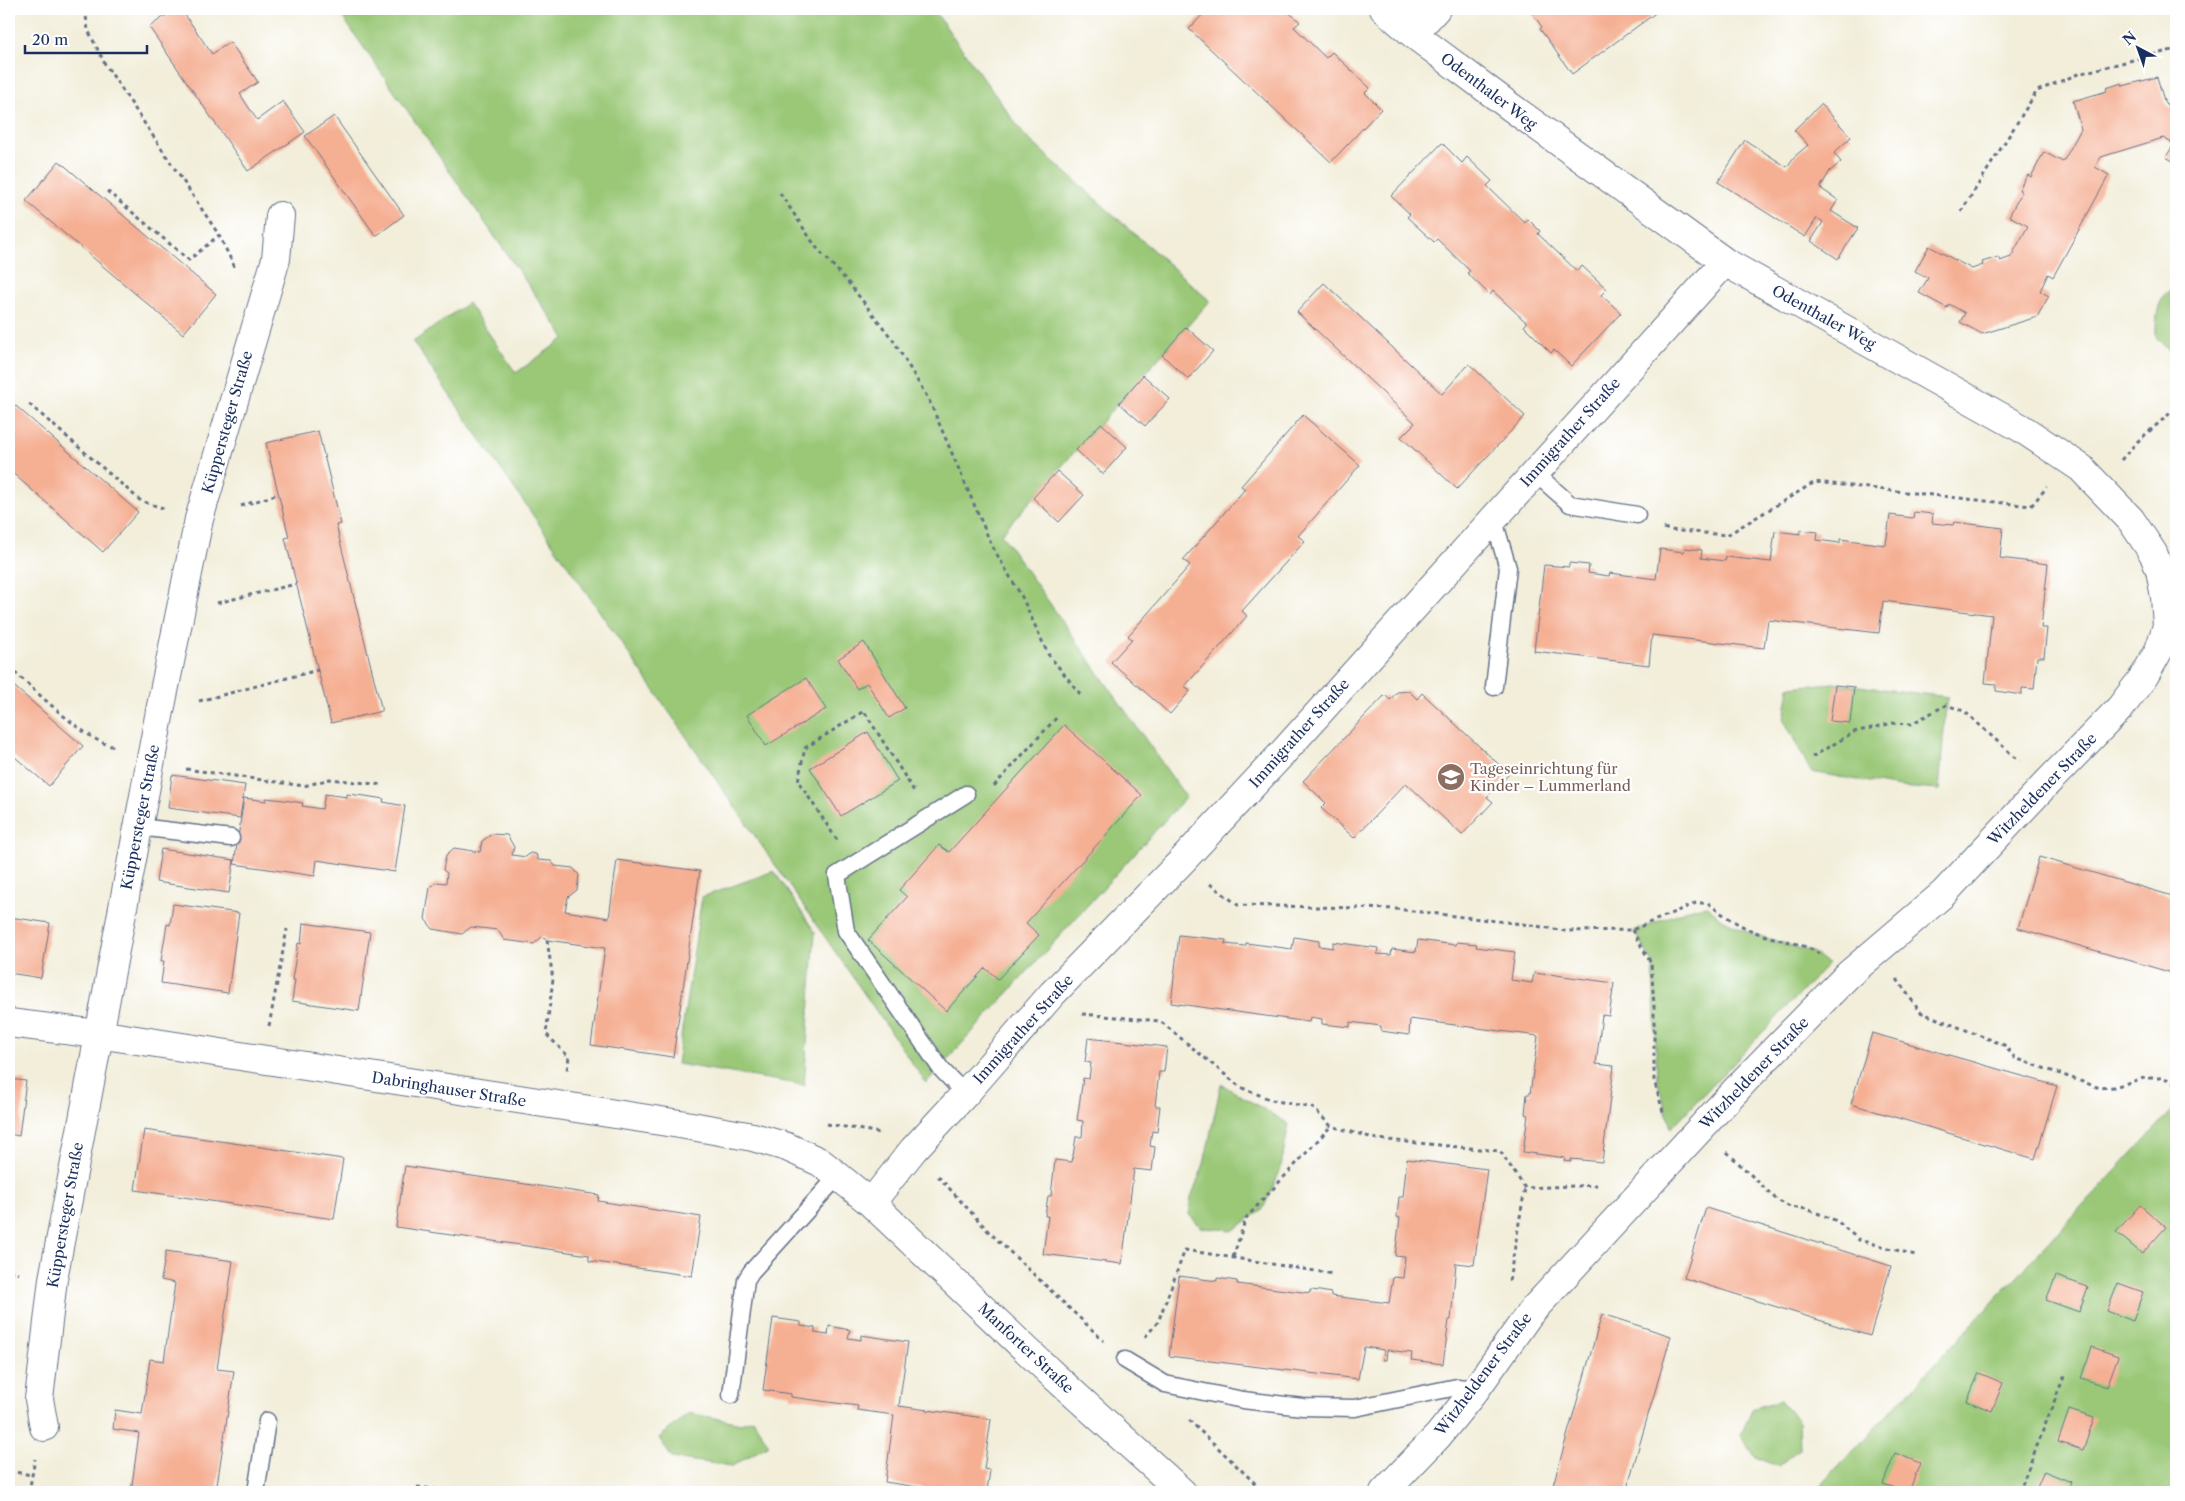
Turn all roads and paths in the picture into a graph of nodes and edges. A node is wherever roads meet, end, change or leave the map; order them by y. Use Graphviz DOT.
graph roads {
  1 [pos="85,9"];
  2 [pos="1384,9"];
  3 [pos="1436,9"];
  4 [pos="1413,34"];
  5 [pos="2176,49"];
  6 [pos="107,191"];
  7 [pos="780,193"];
  8 [pos="1961,212"];
  9 [pos="280,216"];
  10 [pos="218,236"];
  11 [pos="1725,262"];
  12 [pos="266,294"];
  13 [pos="29,404"];
  14 [pos="2176,408"];
  15 [pos="2068,459"];
  16 [pos="1534,472"];
  17 [pos="2098,484"];
  18 [pos="160,508"];
  19 [pos="1637,515"];
  20 [pos="1493,517"];
  21 [pos="296,584"];
  22 [pos="180,612"];
  23 [pos="9,667"];
  24 [pos="318,670"];
  25 [pos="2146,675"];
  26 [pos="1494,687"];
  27 [pos="1081,695"];
  28 [pos="160,711"];
  29 [pos="1058,716"];
  30 [pos="109,747"];
  31 [pos="1812,757"];
  32 [pos="151,764"];
  33 [pos="383,785"];
  34 [pos="2045,785"];
  35 [pos="966,794"];
  36 [pos="930,817"];
  37 [pos="139,827"];
  38 [pos="231,838"];
  39 [pos="1181,862"];
  40 [pos="853,865"];
  41 [pos="286,929"];
  42 [pos="1632,930"];
  43 [pos="547,940"];
  44 [pos="1877,952"];
  45 [pos="1848,975"];
  46 [pos="1052,994"];
  47 [pos="9,1023"];
  48 [pos="98,1034"];
  49 [pos="263,1061"];
  50 [pos="2176,1083"];
  51 [pos="965,1094"];
  52 [pos="556,1106"];
  53 [pos="824,1124"];
  54 [pos="1331,1126"];
  55 [pos="1693,1137"];
  56 [pos="913,1150"];
  57 [pos="838,1176"];
  58 [pos="1524,1188"];
  59 [pos="1634,1201"];
  60 [pos="871,1203"];
  61 [pos="1915,1254"];
  62 [pos="1233,1258"];
  63 [pos="1334,1274"];
  64 [pos="1530,1312"];
  65 [pos="1125,1360"];
  66 [pos="2065,1374"];
  67 [pos="1476,1389"];
  68 [pos="730,1396"];
  69 [pos="267,1420"];
  70 [pos="1188,1420"];
  71 [pos="44,1427"];
  72 [pos="9,1471"];
  73 [pos="32,1475"];
  74 [pos="418,1487"];
  75 [pos="256,1492"];
  76 [pos="457,1492"];
  77 [pos="1182,1492"];
  78 [pos="1264,1492"];
  79 [pos="1384,1492"];
  80 [pos="2019,1492"];
  1 -- 10 [label="path"];
  2 -- 4 [label="street, Odenthaler Weg"];
  3 -- 4 [label="street"];
  4 -- 11 [label="street, Odenthaler Weg"];
  5 -- 8 [label="path"];
  6 -- 10 [label="path"];
  7 -- 27 [label="path"];
  9 -- 12 [label="street, Küppersteger Straße"];
  10 -- 12 [label="path"];
  11 -- 15 [label="street, Odenthaler Weg"];
  11 -- 16 [label="street, Immigrather Straße"];
  12 -- 22 [label="street, Küppersteger Straße"];
  13 -- 18 [label="path"];
  14 -- 17 [label="path"];
  15 -- 17 [label="street, Odenthaler Weg"];
  15 -- 19 [label="path"];
  16 -- 19 [label="lane"];
  16 -- 20 [label="street, Immigrather Straße"];
  17 -- 25 [label="street, Odenthaler Weg"];
  20 -- 26 [label="lane"];
  20 -- 39 [label="street, Immigrather Straße"];
  21 -- 22 [label="path"];
  22 -- 28 [label="street, Küppersteger Straße"];
  23 -- 30 [label="path"];
  24 -- 28 [label="path"];
  25 -- 34 [label="street, Witzheldener Straße"];
  28 -- 32 [label="street, Küppersteger Straße"];
  29 -- 35 [label="path"];
  31 -- 34 [label="path"];
  32 -- 33 [label="path"];
  32 -- 37 [label="street, Küppersteger Straße"];
  34 -- 44 [label="street, Witzheldener Straße"];
  35 -- 36 [label="lane"];
  36 -- 40 [label="lane"];
  36 -- 40 [label="path"];
  37 -- 38 [label="lane"];
  37 -- 48 [label="street, Küppersteger Straße"];
  39 -- 42 [label="path"];
  39 -- 46 [label="street, Immigrather Straße"];
  40 -- 51 [label="lane"];
  41 -- 49 [label="path"];
  42 -- 45 [label="path"];
  42 -- 55 [label="path"];
  43 -- 52 [label="path"];
  44 -- 45 [label="street, Witzheldener Straße"];
  44 -- 50 [label="path"];
  45 -- 55 [label="street, Witzheldener Straße"];
  46 -- 51 [label="street, Immigrather Straße"];
  46 -- 54 [label="path"];
  47 -- 48 [label="street, Dabringhauser Straße"];
  48 -- 49 [label="street, Dabringhauser Straße"];
  48 -- 71 [label="street, Küppersteger Straße"];
  49 -- 52 [label="street, Dabringhauser Straße"];
  51 -- 56 [label="street, Immigrather Straße"];
  52 -- 57 [label="street, Dabringhauser Straße"];
  53 -- 56 [label="path"];
  54 -- 58 [label="path"];
  54 -- 62 [label="path"];
  55 -- 59 [label="street, Witzheldener Straße"];
  55 -- 61 [label="path"];
  56 -- 60 [label="street, Immigrather Straße"];
  56 -- 65 [label="path"];
  57 -- 60 [label="street, Dabringhauser Straße"];
  57 -- 68 [label="lane"];
  58 -- 59 [label="path"];
  58 -- 64 [label="path"];
  59 -- 64 [label="street, Witzheldener Straße"];
  60 -- 77 [label="street, Manforter Straße"];
  62 -- 63 [label="path"];
  62 -- 65 [label="path"];
  64 -- 67 [label="street, Witzheldener Straße"];
  65 -- 67 [label="lane"];
  66 -- 80 [label="path"];
  67 -- 79 [label="street, Witzheldener Straße"];
  69 -- 75 [label="lane"];
  70 -- 78 [label="path"];
  72 -- 73 [label="path"];
  74 -- 76 [label="path"];
}
